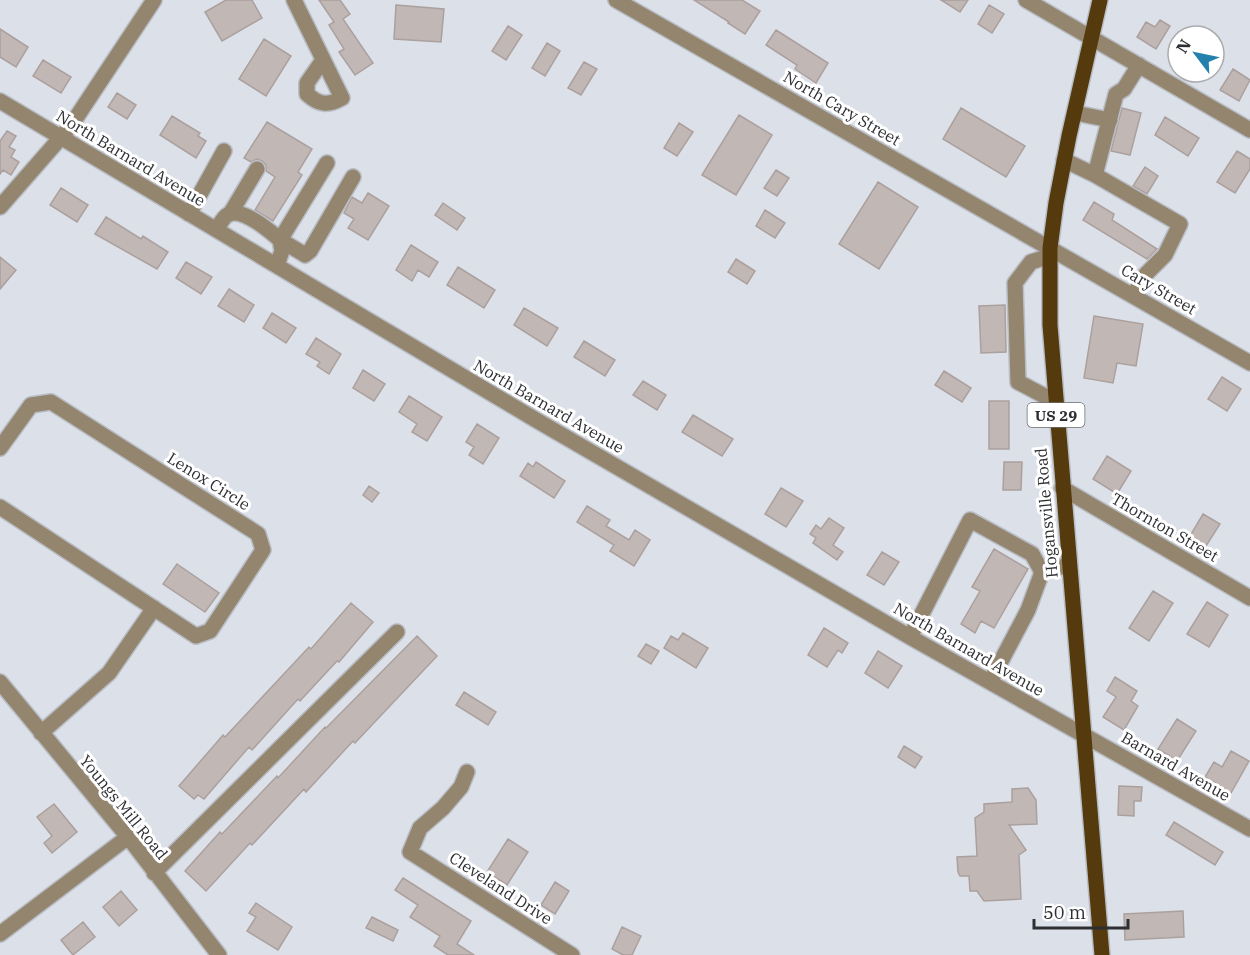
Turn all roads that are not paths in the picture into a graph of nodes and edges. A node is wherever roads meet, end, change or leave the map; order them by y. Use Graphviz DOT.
graph roads {
  1 [pos="154,0"];
  2 [pos="294,0"];
  3 [pos="616,0"];
  4 [pos="1026,0"];
  5 [pos="1100,0"];
  6 [pos="1092,39"];
  7 [pos="323,60"];
  8 [pos="1139,65"];
  9 [pos="0,101"];
  10 [pos="1075,113"];
  11 [pos="1110,120"];
  12 [pos="1250,130"];
  13 [pos="62,137"];
  14 [pos="224,151"];
  15 [pos="1064,160"];
  16 [pos="327,163"];
  17 [pos="257,169"];
  18 [pos="1095,176"];
  19 [pos="353,177"];
  20 [pos="0,207"];
  21 [pos="189,214"];
  22 [pos="230,214"];
  23 [pos="217,229"];
  24 [pos="280,240"];
  25 [pos="1050,252"];
  26 [pos="277,265"];
  27 [pos="1134,294"];
  28 [pos="1250,363"];
  29 [pos="1054,401"];
  30 [pos="2,440"];
  31 [pos="1062,488"];
  32 [pos="0,507"];
  33 [pos="1069,565"];
  34 [pos="1042,572"];
  35 [pos="1250,598"];
  36 [pos="154,608"];
  37 [pos="397,632"];
  38 [pos="910,637"];
  39 [pos="0,682"];
  40 [pos="990,682"];
  41 [pos="41,732"];
  42 [pos="1084,735"];
  43 [pos="467,772"];
  44 [pos="1250,829"];
  45 [pos="128,837"];
  46 [pos="154,873"];
  47 [pos="0,934"];
  48 [pos="219,955"];
  49 [pos="572,955"];
  50 [pos="1102,955"];
  1 -- 13 [label="street"];
  2 -- 7 [label="street"];
  3 -- 25 [label="street, North Cary Street"];
  4 -- 6 [label="street"];
  5 -- 6 [label="main road, Hogansville Road / US 29"];
  6 -- 8 [label="street"];
  6 -- 10 [label="main road, Hogansville Road / US 29"];
  8 -- 11 [label="street"];
  8 -- 12 [label="street"];
  9 -- 13 [label="street, North Barnard Avenue"];
  10 -- 11 [label="street"];
  10 -- 15 [label="main road, Hogansville Road / US 29"];
  11 -- 18 [label="street"];
  13 -- 20 [label="street"];
  13 -- 21 [label="street, North Barnard Avenue"];
  14 -- 21 [label="street"];
  15 -- 18 [label="street"];
  15 -- 25 [label="main road, Hogansville Road / US 29"];
  16 -- 24 [label="street"];
  17 -- 22 [label="street"];
  18 -- 27 [label="street"];
  19 -- 24 [label="street"];
  21 -- 23 [label="street, North Barnard Avenue"];
  22 -- 23 [label="street"];
  22 -- 24 [label="street"];
  23 -- 26 [label="street, North Barnard Avenue"];
  24 -- 26 [label="street"];
  25 -- 27 [label="street, Cary Street"];
  25 -- 29 [label="main road, Hogansville Road / US 29"];
  25 -- 29 [label="street"];
  26 -- 38 [label="street, North Barnard Avenue"];
  27 -- 28 [label="street, Cary Street"];
  29 -- 31 [label="main road, Hogansville Road / US 29"];
  30 -- 36 [label="street, Lenox Circle"];
  31 -- 33 [label="main road, Hogansville Road / US 29"];
  31 -- 35 [label="street, Thornton Street"];
  32 -- 36 [label="street, Lenox Circle"];
  33 -- 34 [label="street"];
  33 -- 42 [label="main road, Hogansville Road / US 29"];
  34 -- 38 [label="street"];
  34 -- 40 [label="street"];
  36 -- 41 [label="street"];
  37 -- 46 [label="street"];
  38 -- 40 [label="street, North Barnard Avenue"];
  39 -- 41 [label="street, Youngs Mill Road"];
  40 -- 42 [label="street, North Barnard Avenue"];
  41 -- 45 [label="street, Youngs Mill Road"];
  42 -- 44 [label="street, Barnard Avenue"];
  42 -- 50 [label="main road, Hogansville Road / US 29"];
  43 -- 49 [label="street, Cleveland Drive"];
  45 -- 46 [label="street, Youngs Mill Road"];
  45 -- 47 [label="street"];
  46 -- 48 [label="street, Youngs Mill Road"];
}
